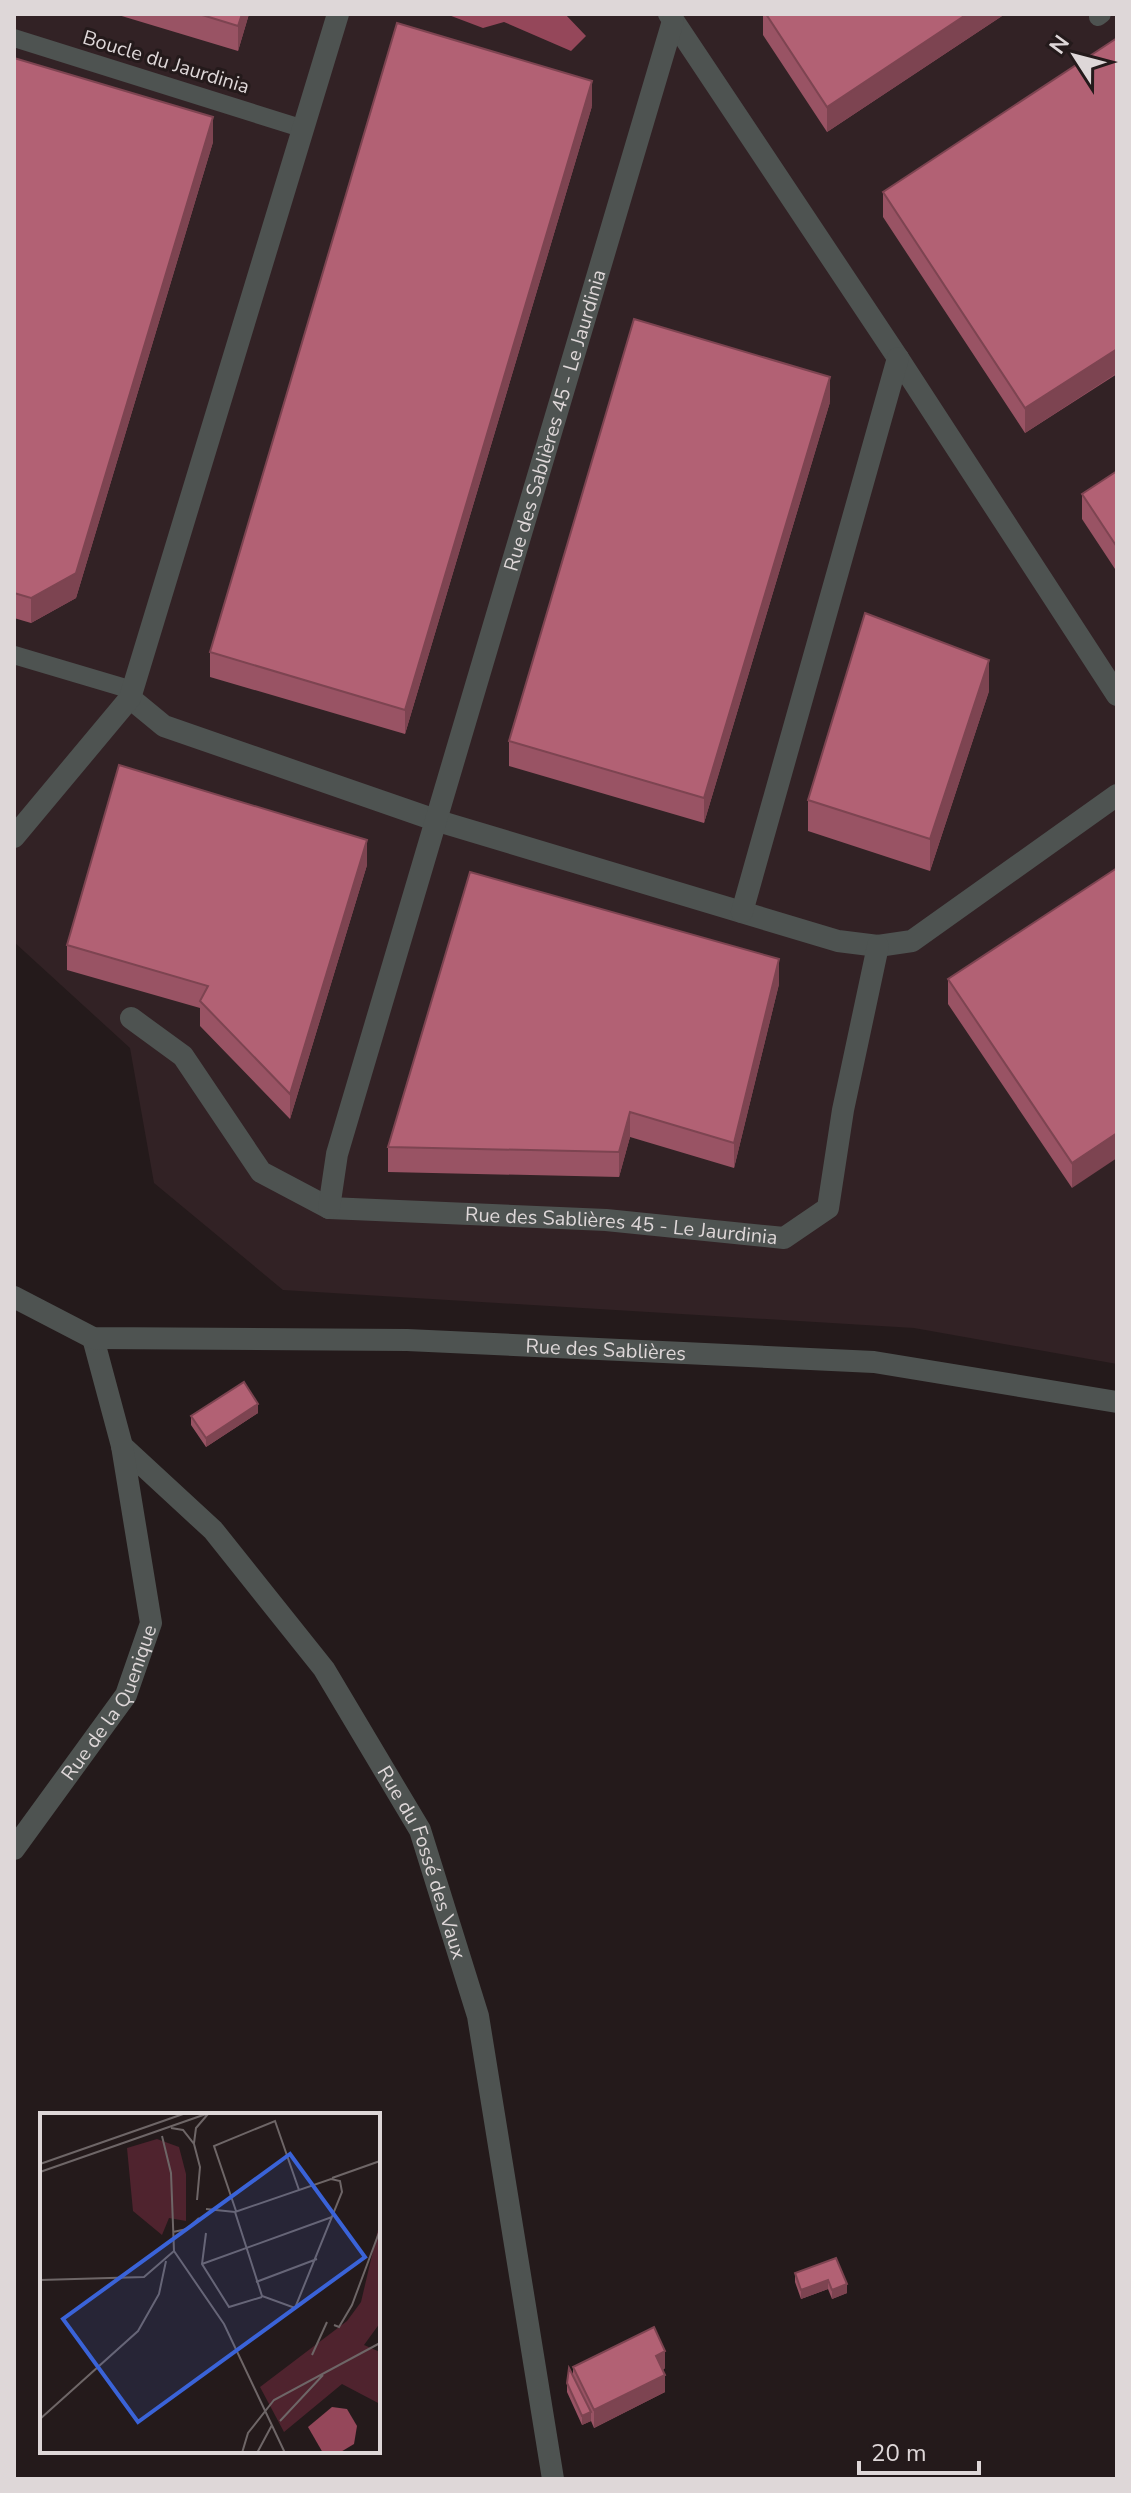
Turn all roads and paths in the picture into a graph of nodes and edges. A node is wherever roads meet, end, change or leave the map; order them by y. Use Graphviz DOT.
graph roads {
  1 [pos="338,14"];
  2 [pos="671,17"];
  3 [pos="14,38"];
  4 [pos="304,129"];
  5 [pos="898,358"];
  6 [pos="14,655"];
  7 [pos="131,694"];
  8 [pos="1117,695"];
  9 [pos="1117,795"];
  10 [pos="438,821"];
  11 [pos="14,837"];
  12 [pos="742,912"];
  13 [pos="878,946"];
  14 [pos="131,1018"];
  15 [pos="329,1208"];
  16 [pos="14,1297"];
  17 [pos="93,1338"];
  18 [pos="1117,1402"];
  19 [pos="122,1446"];
  20 [pos="14,1849"];
  21 [pos="553,2479"];
  1 -- 4 [label="street"];
  2 -- 5 [label="street, Rue des Sablières 45 - Le Jaurdinia"];
  2 -- 10 [label="street, Rue des Sablières 45 - Le Jaurdinia"];
  3 -- 4 [label="lane, Boucle du Jaurdinia"];
  4 -- 7 [label="street"];
  5 -- 8 [label="street, Rue des Sablières 45 - Le Jaurdinia"];
  5 -- 12 [label="street"];
  6 -- 7 [label="lane"];
  7 -- 10 [label="street"];
  7 -- 11 [label="street"];
  9 -- 13 [label="street"];
  10 -- 12 [label="street"];
  10 -- 15 [label="street, Rue des Sablières 45 - Le Jaurdinia"];
  12 -- 13 [label="street"];
  13 -- 15 [label="street, Rue des Sablières 45 - Le Jaurdinia"];
  14 -- 15 [label="street, Rue des Sablières 45 - Le Jaurdinia"];
  16 -- 17 [label="street"];
  17 -- 18 [label="street, Rue des Sablières"];
  17 -- 19 [label="street"];
  19 -- 20 [label="street, Rue de la Quenique"];
  19 -- 21 [label="street, Rue du Fossé des Vaux"];
}
